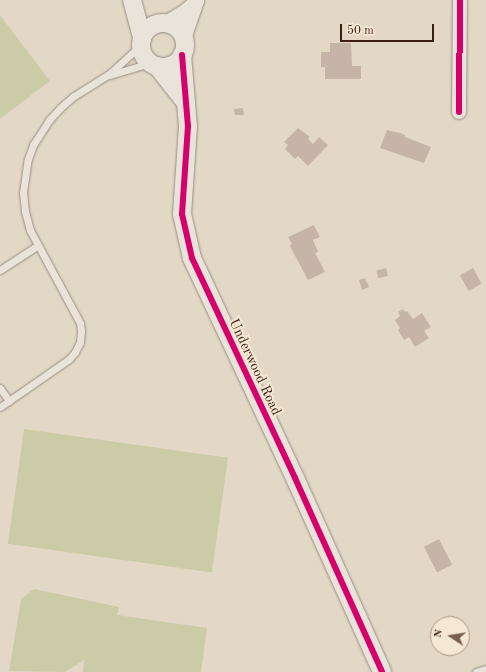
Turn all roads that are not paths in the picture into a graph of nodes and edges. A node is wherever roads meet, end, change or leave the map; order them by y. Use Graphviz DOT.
graph roads {
  1 [pos="197,0"];
  2 [pos="460,0"];
  3 [pos="133,1"];
  4 [pos="163,24"];
  5 [pos="142,42"];
  6 [pos="183,47"];
  7 [pos="154,65"];
  8 [pos="108,75"];
  9 [pos="186,103"];
  10 [pos="459,112"];
  11 [pos="37,246"];
  12 [pos="0,270"];
  13 [pos="0,388"];
  14 [pos="9,401"];
  15 [pos="0,407"];
  16 [pos="486,670"];
  17 [pos="382,672"];
  18 [pos="476,672"];
  1 -- 4 [label="street"];
  1 -- 6 [label="street"];
  2 -- 10 [label="street"];
  3 -- 4 [label="street"];
  3 -- 5 [label="street"];
  4 -- 5 [label="street"];
  4 -- 6 [label="street"];
  5 -- 7 [label="street"];
  5 -- 8 [label="lane"];
  6 -- 7 [label="street"];
  6 -- 9 [label="street, Underwood Road"];
  7 -- 8 [label="lane"];
  7 -- 9 [label="street"];
  8 -- 11 [label="lane"];
  9 -- 17 [label="street, Underwood Road"];
  11 -- 12 [label="lane"];
  11 -- 14 [label="lane"];
  13 -- 14 [label="lane"];
  14 -- 15 [label="lane"];
  16 -- 18 [label="lane"];
}
